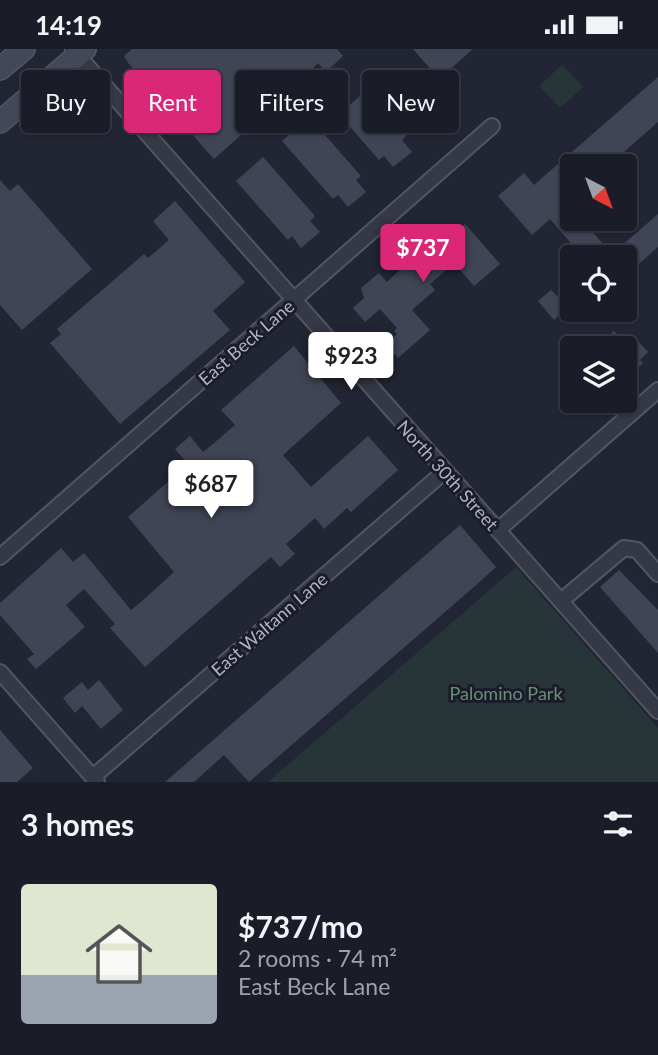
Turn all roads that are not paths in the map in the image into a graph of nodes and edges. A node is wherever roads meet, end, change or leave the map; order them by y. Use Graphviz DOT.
graph roads {
  1 [pos="24,49"];
  2 [pos="78,51"];
  3 [pos="0,69"];
  4 [pos="0,122"];
  5 [pos="492,126"];
  6 [pos="293,301"];
  7 [pos="658,390"];
  8 [pos="445,471"];
  9 [pos="498,530"];
  10 [pos="0,558"];
  11 [pos="658,574"];
  12 [pos="561,601"];
  13 [pos="0,672"];
  14 [pos="658,711"];
  15 [pos="95,780"];
  1 -- 3 [label="main road"];
  2 -- 4 [label="main road"];
  2 -- 6 [label="street, North 30th Street"];
  5 -- 6 [label="street, East Beck Lane"];
  6 -- 8 [label="street, North 30th Street"];
  6 -- 10 [label="street, East Beck Lane"];
  7 -- 9 [label="street"];
  8 -- 9 [label="street, North 30th Street"];
  8 -- 15 [label="street, East Waltann Lane"];
  9 -- 12 [label="street, North 30th Street"];
  11 -- 12 [label="street"];
  12 -- 14 [label="street, North 30th Street"];
  13 -- 15 [label="street"];
}
